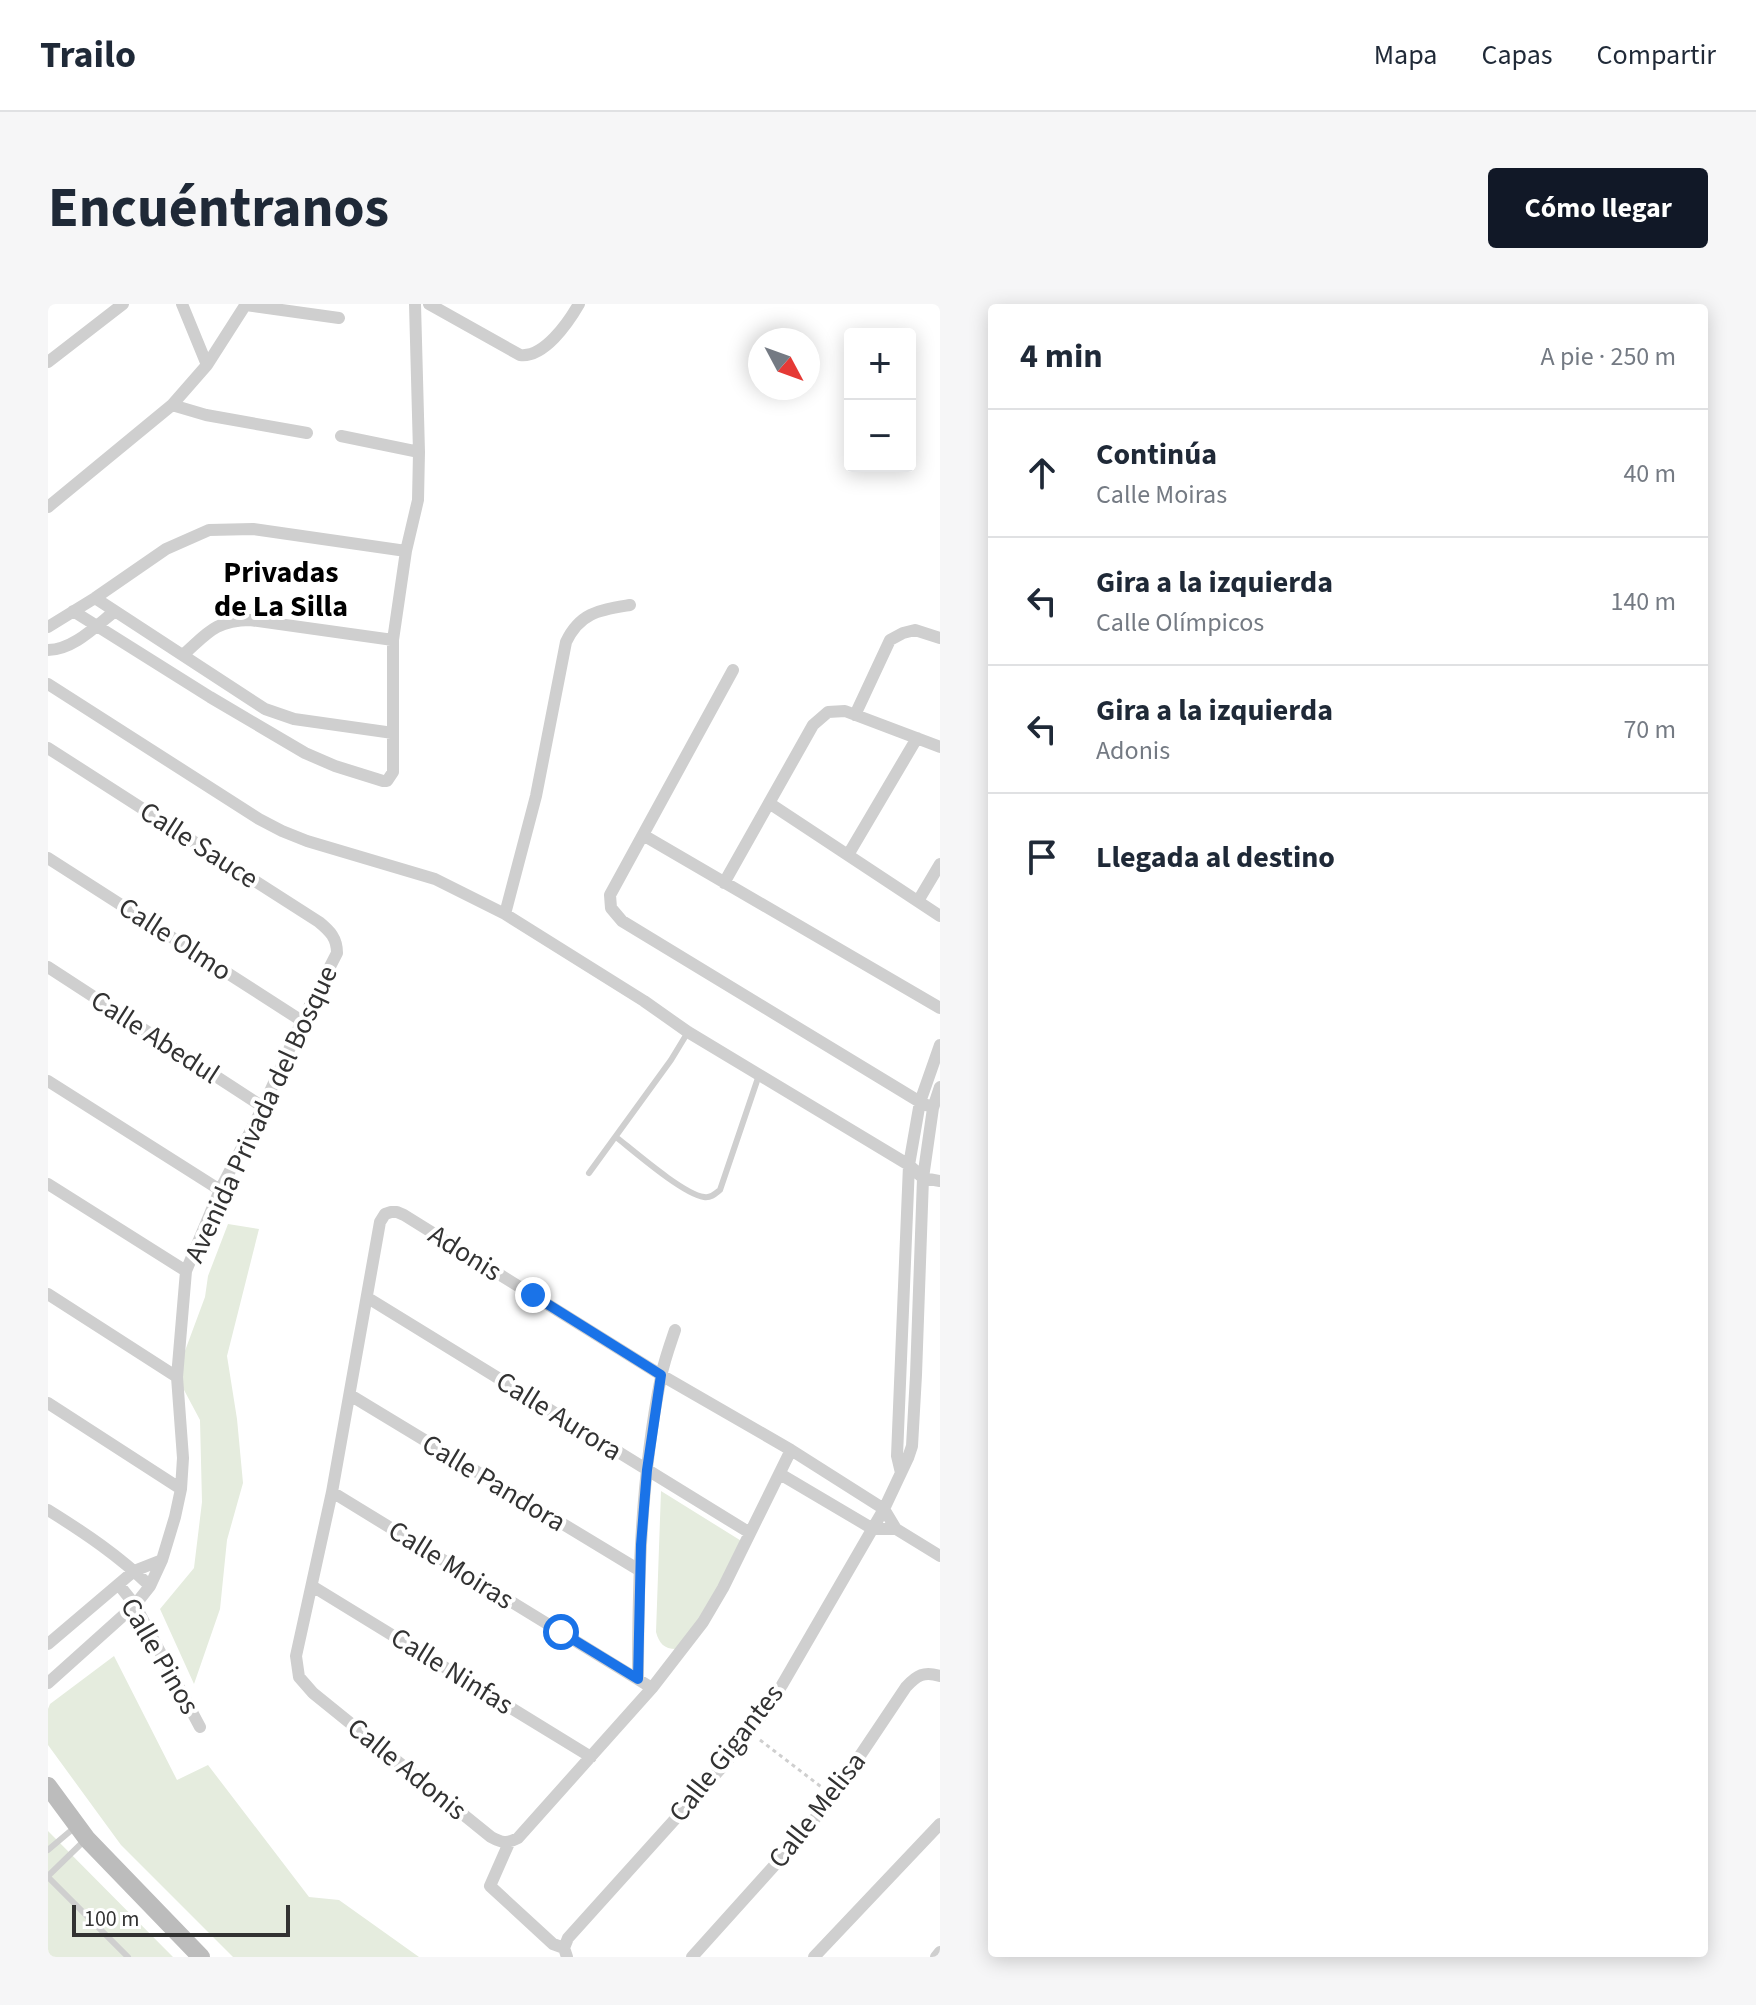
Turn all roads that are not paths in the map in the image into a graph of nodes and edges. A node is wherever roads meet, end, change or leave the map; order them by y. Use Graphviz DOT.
graph roads {
  1 [pos="123,304"];
  2 [pos="182,304"];
  3 [pos="246,304"];
  4 [pos="415,304"];
  5 [pos="429,304"];
  6 [pos="579,304"];
  7 [pos="339,318"];
  8 [pos="48,362"];
  9 [pos="207,365"];
  10 [pos="172,405"];
  11 [pos="307,433"];
  12 [pos="341,436"];
  13 [pos="419,452"];
  14 [pos="50,501"];
  15 [pos="406,551"];
  16 [pos="95,598"];
  17 [pos="630,605"];
  18 [pos="73,611"];
  19 [pos="115,611"];
  20 [pos="97,625"];
  21 [pos="48,627"];
  22 [pos="940,638"];
  23 [pos="393,640"];
  24 [pos="48,650"];
  25 [pos="183,655"];
  26 [pos="733,670"];
  27 [pos="48,684"];
  28 [pos="855,715"];
  29 [pos="393,733"];
  30 [pos="917,738"];
  31 [pos="940,747"];
  32 [pos="48,748"];
  33 [pos="769,803"];
  34 [pos="643,835"];
  35 [pos="848,855"];
  36 [pos="48,858"];
  37 [pos="940,864"];
  38 [pos="724,883"];
  39 [pos="918,901"];
  40 [pos="505,914"];
  41 [pos="940,916"];
  42 [pos="337,953"];
  43 [pos="48,967"];
  44 [pos="940,1008"];
  45 [pos="302,1021"];
  46 [pos="688,1032"];
  47 [pos="940,1045"];
  48 [pos="759,1075"];
  49 [pos="48,1081"];
  50 [pos="939,1092"];
  51 [pos="920,1102"];
  52 [pos="263,1107"];
  53 [pos="933,1108"];
  54 [pos="616,1137"];
  55 [pos="909,1165"];
  56 [pos="589,1173"];
  57 [pos="923,1178"];
  58 [pos="940,1181"];
  59 [pos="48,1184"];
  60 [pos="220,1190"];
  61 [pos="385,1214"];
  62 [pos="186,1271"];
  63 [pos="48,1294"];
  64 [pos="368,1298"];
  65 [pos="675,1330"];
  66 [pos="661,1375"];
  67 [pos="177,1377"];
  68 [pos="350,1395"];
  69 [pos="48,1403"];
  70 [pos="791,1450"];
  71 [pos="647,1470"];
  72 [pos="901,1473"];
  73 [pos="780,1474"];
  74 [pos="181,1489"];
  75 [pos="332,1492"];
  76 [pos="884,1509"];
  77 [pos="48,1510"];
  78 [pos="873,1529"];
  79 [pos="896,1529"];
  80 [pos="750,1533"];
  81 [pos="940,1556"];
  82 [pos="162,1560"];
  83 [pos="639,1570"];
  84 [pos="134,1571"];
  85 [pos="119,1585"];
  86 [pos="150,1586"];
  87 [pos="312,1586"];
  88 [pos="135,1605"];
  89 [pos="48,1644"];
  90 [pos="940,1676"];
  91 [pos="638,1679"];
  92 [pos="48,1683"];
  93 [pos="652,1688"];
  94 [pos="200,1727"];
  95 [pos="591,1757"];
  96 [pos="48,1786"];
  97 [pos="940,1824"];
  98 [pos="82,1832"];
  99 [pos="928,1836"];
  100 [pos="509,1843"];
  101 [pos="940,1845"];
  102 [pos="48,1850"];
  103 [pos="48,1876"];
  104 [pos="566,1948"];
  105 [pos="128,1957"];
  106 [pos="201,1957"];
  107 [pos="692,1957"];
  108 [pos="814,1957"];
  1 -- 8 [label="street"];
  2 -- 9 [label="street"];
  3 -- 7 [label="street"];
  3 -- 9 [label="street"];
  4 -- 13 [label="street"];
  5 -- 6 [label="street"];
  9 -- 10 [label="street"];
  10 -- 11 [label="street"];
  10 -- 14 [label="street"];
  12 -- 13 [label="street"];
  13 -- 15 [label="street"];
  15 -- 16 [label="street"];
  15 -- 23 [label="street"];
  16 -- 18 [label="street"];
  16 -- 19 [label="street"];
  17 -- 40 [label="street"];
  18 -- 20 [label="street"];
  18 -- 21 [label="street"];
  19 -- 20 [label="street"];
  19 -- 25 [label="street"];
  20 -- 24 [label="street"];
  20 -- 29 [label="street"];
  22 -- 28 [label="street"];
  23 -- 25 [label="street"];
  23 -- 29 [label="street"];
  25 -- 29 [label="street"];
  26 -- 34 [label="street"];
  27 -- 40 [label="street"];
  28 -- 30 [label="street"];
  28 -- 33 [label="street"];
  30 -- 31 [label="street"];
  30 -- 35 [label="street"];
  32 -- 42 [label="street, Calle Sauce"];
  33 -- 35 [label="street"];
  33 -- 38 [label="street"];
  34 -- 38 [label="street"];
  34 -- 51 [label="street"];
  35 -- 39 [label="street"];
  36 -- 45 [label="street, Calle Olmo"];
  37 -- 39 [label="street"];
  38 -- 44 [label="street"];
  39 -- 41 [label="street"];
  40 -- 46 [label="street"];
  42 -- 45 [label="street, Avenida Privada del Bosque"];
  43 -- 52 [label="street, Calle Abedul"];
  45 -- 52 [label="street, Avenida Privada del Bosque"];
  46 -- 48 [label="street"];
  46 -- 54 [label="lane"];
  47 -- 51 [label="street"];
  48 -- 54 [label="lane"];
  48 -- 55 [label="street"];
  49 -- 60 [label="street"];
  50 -- 53 [label="street, Calle Gigantes"];
  51 -- 53 [label="street"];
  51 -- 55 [label="street"];
  52 -- 60 [label="street, Avenida Privada del Bosque"];
  53 -- 57 [label="street, Calle Gigantes"];
  54 -- 56 [label="lane"];
  55 -- 57 [label="street"];
  55 -- 72 [label="street"];
  57 -- 58 [label="street"];
  57 -- 72 [label="street, Calle Gigantes"];
  59 -- 62 [label="street"];
  60 -- 62 [label="street, Avenida Privada del Bosque"];
  61 -- 64 [label="street, Calle Adonis"];
  61 -- 66 [label="street, Adonis"];
  62 -- 67 [label="street, Avenida Privada del Bosque"];
  63 -- 67 [label="street"];
  64 -- 68 [label="street, Calle Adonis"];
  64 -- 71 [label="street, Calle Aurora"];
  65 -- 66 [label="street"];
  66 -- 70 [label="street, Adonis"];
  66 -- 71 [label="street"];
  67 -- 74 [label="street, Avenida Privada del Bosque"];
  68 -- 75 [label="street, Calle Adonis"];
  68 -- 83 [label="street, Calle Pandora"];
  69 -- 74 [label="street"];
  70 -- 73 [label="street"];
  70 -- 76 [label="street, Adonis"];
  71 -- 80 [label="street, Calle Aurora"];
  71 -- 83 [label="street"];
  72 -- 76 [label="street, Calle Gigantes"];
  73 -- 78 [label="street"];
  73 -- 80 [label="street"];
  74 -- 82 [label="street, Avenida Privada del Bosque"];
  75 -- 87 [label="street, Calle Adonis"];
  75 -- 91 [label="street, Calle Moiras"];
  76 -- 78 [label="street, Calle Gigantes"];
  76 -- 79 [label="street"];
  77 -- 84 [label="street, Calle Pinos"];
  78 -- 79 [label="street"];
  78 -- 104 [label="street, Calle Gigantes"];
  79 -- 81 [label="street"];
  80 -- 93 [label="street"];
  82 -- 84 [label="street"];
  82 -- 86 [label="street, Avenida Privada del Bosque"];
  83 -- 91 [label="street"];
  84 -- 85 [label="street"];
  84 -- 86 [label="street, Calle Pinos"];
  85 -- 88 [label="street, Calle Pinos"];
  85 -- 89 [label="street"];
  86 -- 88 [label="street, Avenida Privada del Bosque"];
  87 -- 95 [label="street, Calle Ninfas"];
  87 -- 100 [label="street, Calle Adonis"];
  88 -- 92 [label="street, Avenida Privada del Bosque"];
  88 -- 94 [label="street, Calle Pinos"];
  90 -- 107 [label="street, Calle Melisa"];
  91 -- 93 [label="street, Calle Moiras"];
  93 -- 95 [label="street"];
  95 -- 100 [label="street"];
  96 -- 98 [label="street"];
  97 -- 99 [label="street"];
  98 -- 102 [label="lane"];
  98 -- 103 [label="lane"];
  98 -- 106 [label="street"];
  99 -- 101 [label="street"];
  99 -- 108 [label="street"];
  100 -- 104 [label="street"];
  103 -- 105 [label="lane"];
}
